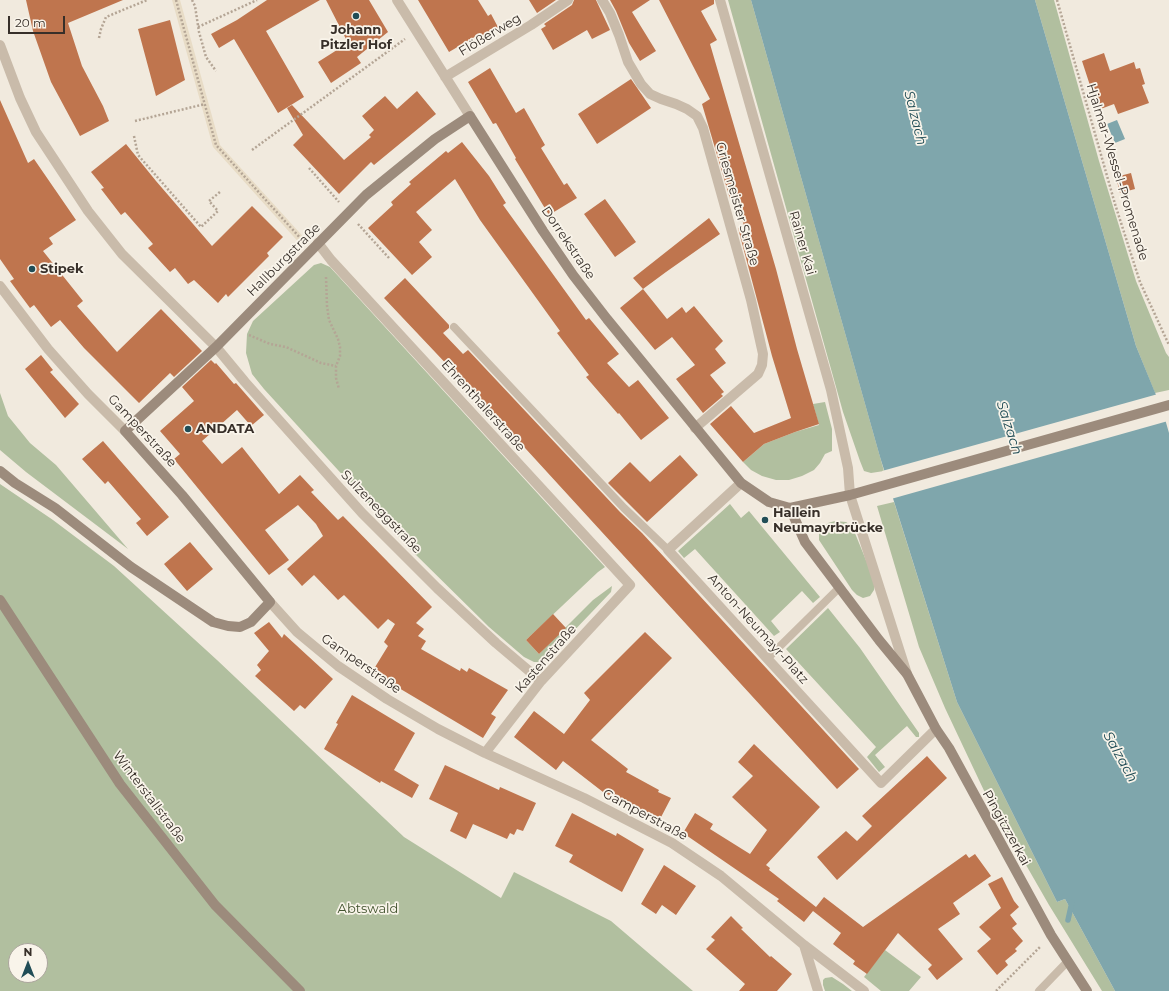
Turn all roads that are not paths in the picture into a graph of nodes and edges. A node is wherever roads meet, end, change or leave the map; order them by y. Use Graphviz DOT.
graph roads {
  1 [pos="397,0"];
  2 [pos="568,0"];
  3 [pos="602,0"];
  4 [pos="720,0"];
  5 [pos="0,45"];
  6 [pos="445,77"];
  7 [pos="470,116"];
  8 [pos="318,243"];
  9 [pos="0,286"];
  10 [pos="454,327"];
  11 [pos="216,347"];
  12 [pos="1169,405"];
  13 [pos="695,428"];
  14 [pos="125,431"];
  15 [pos="0,471"];
  16 [pos="741,483"];
  17 [pos="850,495"];
  18 [pos="790,508"];
  19 [pos="668,550"];
  20 [pos="630,585"];
  21 [pos="840,587"];
  22 [pos="0,600"];
  23 [pos="270,602"];
  24 [pos="767,660"];
  25 [pos="907,674"];
  26 [pos="541,681"];
  27 [pos="936,729"];
  28 [pos="485,753"];
  29 [pos="804,945"];
  30 [pos="1068,961"];
  31 [pos="300,991"];
  32 [pos="818,991"];
  33 [pos="864,991"];
  34 [pos="1039,991"];
  35 [pos="1087,991"];
  1 -- 6 [label="street, Dorrekstraße"];
  2 -- 6 [label="street, Flößerweg"];
  3 -- 13 [label="street, Griesmeister Straße"];
  4 -- 17 [label="street, Rainer Kai"];
  5 -- 11 [label="street, Sulzeneggstraße"];
  6 -- 7 [label="street, Dorrekstraße"];
  7 -- 8 [label="street, Hallburgstraße"];
  7 -- 13 [label="street, Dorrekstraße"];
  8 -- 11 [label="street, Hallburgstraße"];
  8 -- 20 [label="street, Ehrenthalerstraße"];
  9 -- 14 [label="street, Gamperstraße"];
  10 -- 19 [label="lane"];
  11 -- 14 [label="street, Hallburgstraße"];
  11 -- 26 [label="street, Sulzeneggstraße"];
  12 -- 17 [label="street"];
  13 -- 16 [label="street, Dorrekstraße"];
  14 -- 23 [label="street, Gamperstraße"];
  15 -- 23 [label="street"];
  16 -- 18 [label="street"];
  16 -- 19 [label="street"];
  17 -- 18 [label="street"];
  17 -- 25 [label="street"];
  18 -- 21 [label="street"];
  19 -- 24 [label="street, Anton-Neumayr-Platz"];
  20 -- 26 [label="street, Kastenstraße"];
  21 -- 24 [label="lane"];
  21 -- 25 [label="street"];
  22 -- 31 [label="street, Winterstallstraße"];
  23 -- 28 [label="street, Gamperstraße"];
  24 -- 27 [label="street, Anton-Neumayr-Platz"];
  25 -- 27 [label="street, Pingitzzerkai"];
  26 -- 28 [label="street, Kastenstraße"];
  27 -- 30 [label="street, Pingitzzerkai"];
  28 -- 29 [label="street, Gamperstraße"];
  29 -- 32 [label="street"];
  29 -- 33 [label="street, Gamperstraße"];
  30 -- 34 [label="lane"];
  30 -- 35 [label="street, Pingitzzerkai"];
}
